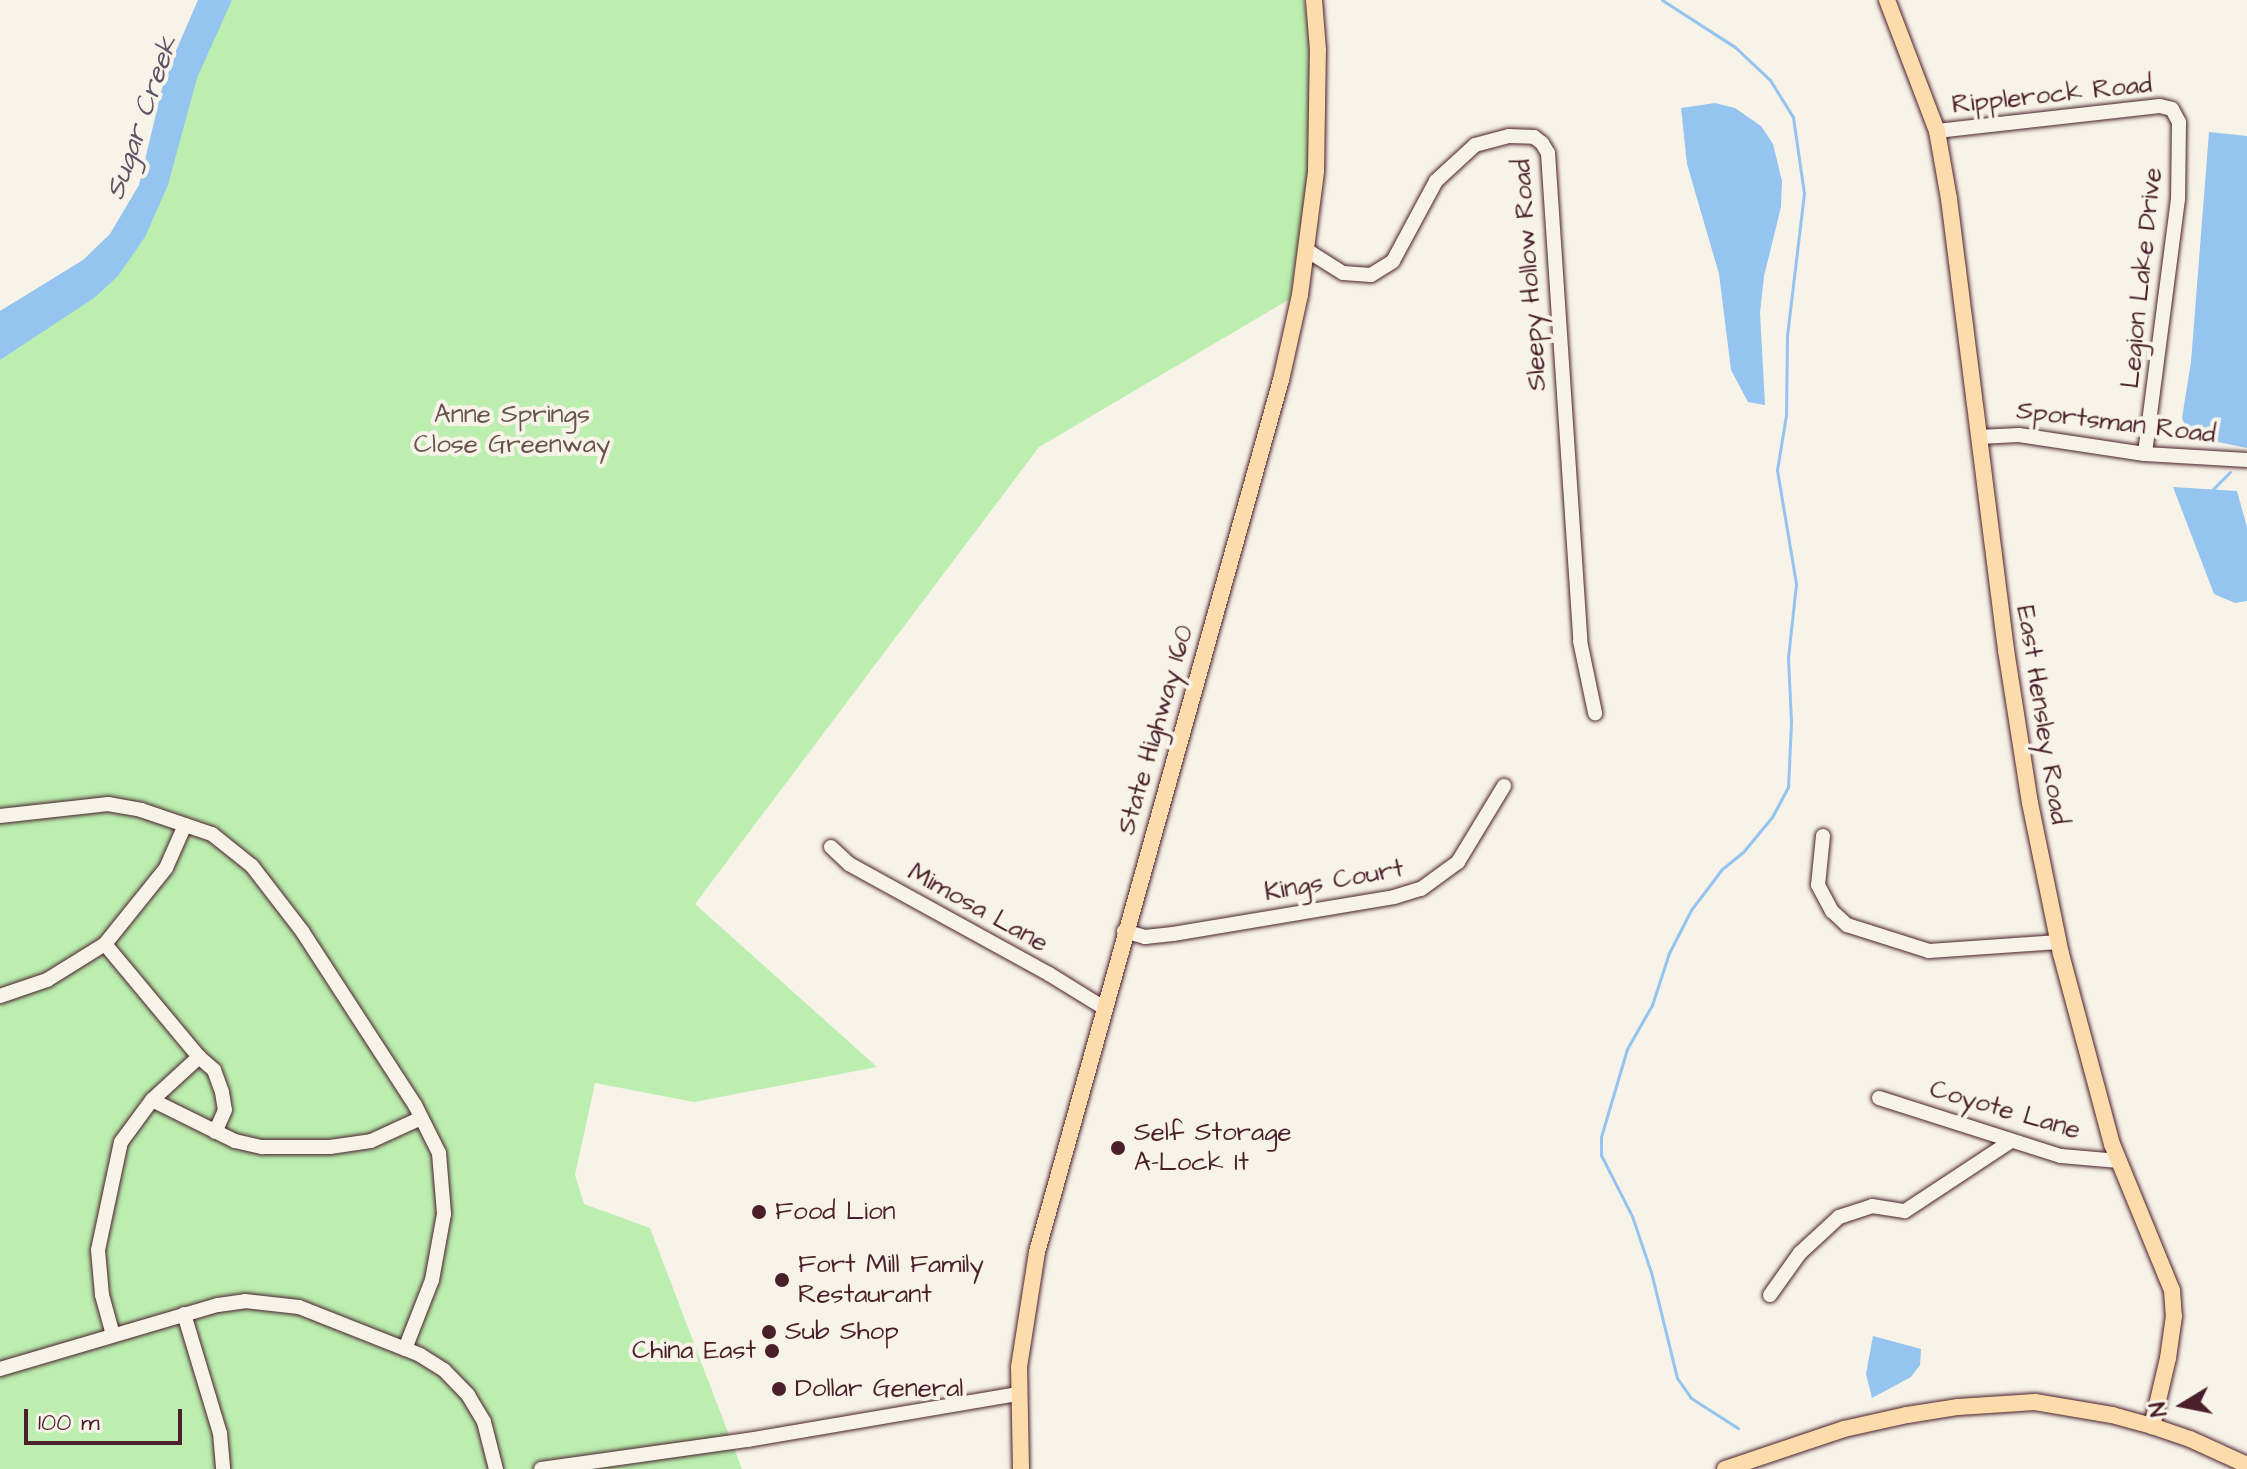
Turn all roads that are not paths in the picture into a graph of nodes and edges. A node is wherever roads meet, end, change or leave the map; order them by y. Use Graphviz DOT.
graph roads {
  1 [pos="1314,0"];
  2 [pos="1887,0"];
  3 [pos="2172,109"];
  4 [pos="1937,131"];
  5 [pos="1308,251"];
  6 [pos="1979,437"];
  7 [pos="2145,454"];
  8 [pos="2247,460"];
  9 [pos="1595,713"];
  10 [pos="1504,786"];
  11 [pos="0,816"];
  12 [pos="185,825"];
  13 [pos="1823,836"];
  14 [pos="831,847"];
  15 [pos="1124,931"];
  16 [pos="2059,942"];
  17 [pos="105,944"];
  18 [pos="0,996"];
  19 [pos="1104,1008"];
  20 [pos="199,1057"];
  21 [pos="1879,1098"];
  22 [pos="152,1100"];
  23 [pos="421,1118"];
  24 [pos="215,1132"];
  25 [pos="2011,1141"];
  26 [pos="2119,1161"];
  27 [pos="1770,1295"];
  28 [pos="184,1314"];
  29 [pos="113,1335"];
  30 [pos="405,1349"];
  31 [pos="0,1369"];
  32 [pos="1017,1394"];
  33 [pos="2152,1426"];
  34 [pos="2247,1465"];
  35 [pos="223,1469"];
  36 [pos="496,1469"];
  37 [pos="541,1469"];
  38 [pos="1021,1469"];
  39 [pos="1725,1469"];
  1 -- 5 [label="main road, State Highway 160"];
  2 -- 4 [label="main road, East Hensley Road"];
  3 -- 4 [label="street, Ripplerock Road"];
  3 -- 7 [label="street, Legion Lake Drive"];
  4 -- 6 [label="main road, East Hensley Road"];
  5 -- 9 [label="street, Sleepy Hollow Road"];
  5 -- 15 [label="main road, State Highway 160"];
  6 -- 7 [label="street, Sportsman Road"];
  6 -- 16 [label="main road, East Hensley Road"];
  7 -- 8 [label="street, Sportsman Road"];
  10 -- 15 [label="street, Kings Court"];
  11 -- 12 [label="street"];
  12 -- 17 [label="street"];
  12 -- 23 [label="street"];
  13 -- 16 [label="street"];
  14 -- 19 [label="street, Mimosa Lane"];
  15 -- 19 [label="main road, State Highway 160"];
  16 -- 26 [label="main road, East Hensley Road"];
  17 -- 18 [label="street"];
  17 -- 20 [label="street"];
  19 -- 32 [label="main road, State Highway 160"];
  20 -- 22 [label="street"];
  20 -- 24 [label="street"];
  21 -- 25 [label="street, Coyote Lane"];
  22 -- 24 [label="street"];
  22 -- 29 [label="street"];
  23 -- 24 [label="street"];
  23 -- 30 [label="street"];
  25 -- 26 [label="street, Coyote Lane"];
  25 -- 27 [label="street"];
  26 -- 33 [label="main road, East Hensley Road"];
  28 -- 29 [label="street"];
  28 -- 30 [label="street"];
  28 -- 35 [label="street"];
  29 -- 31 [label="street"];
  30 -- 36 [label="street"];
  32 -- 37 [label="street"];
  32 -- 38 [label="main road, State Highway 160"];
  33 -- 34 [label="main road"];
  33 -- 39 [label="main road"];
}
